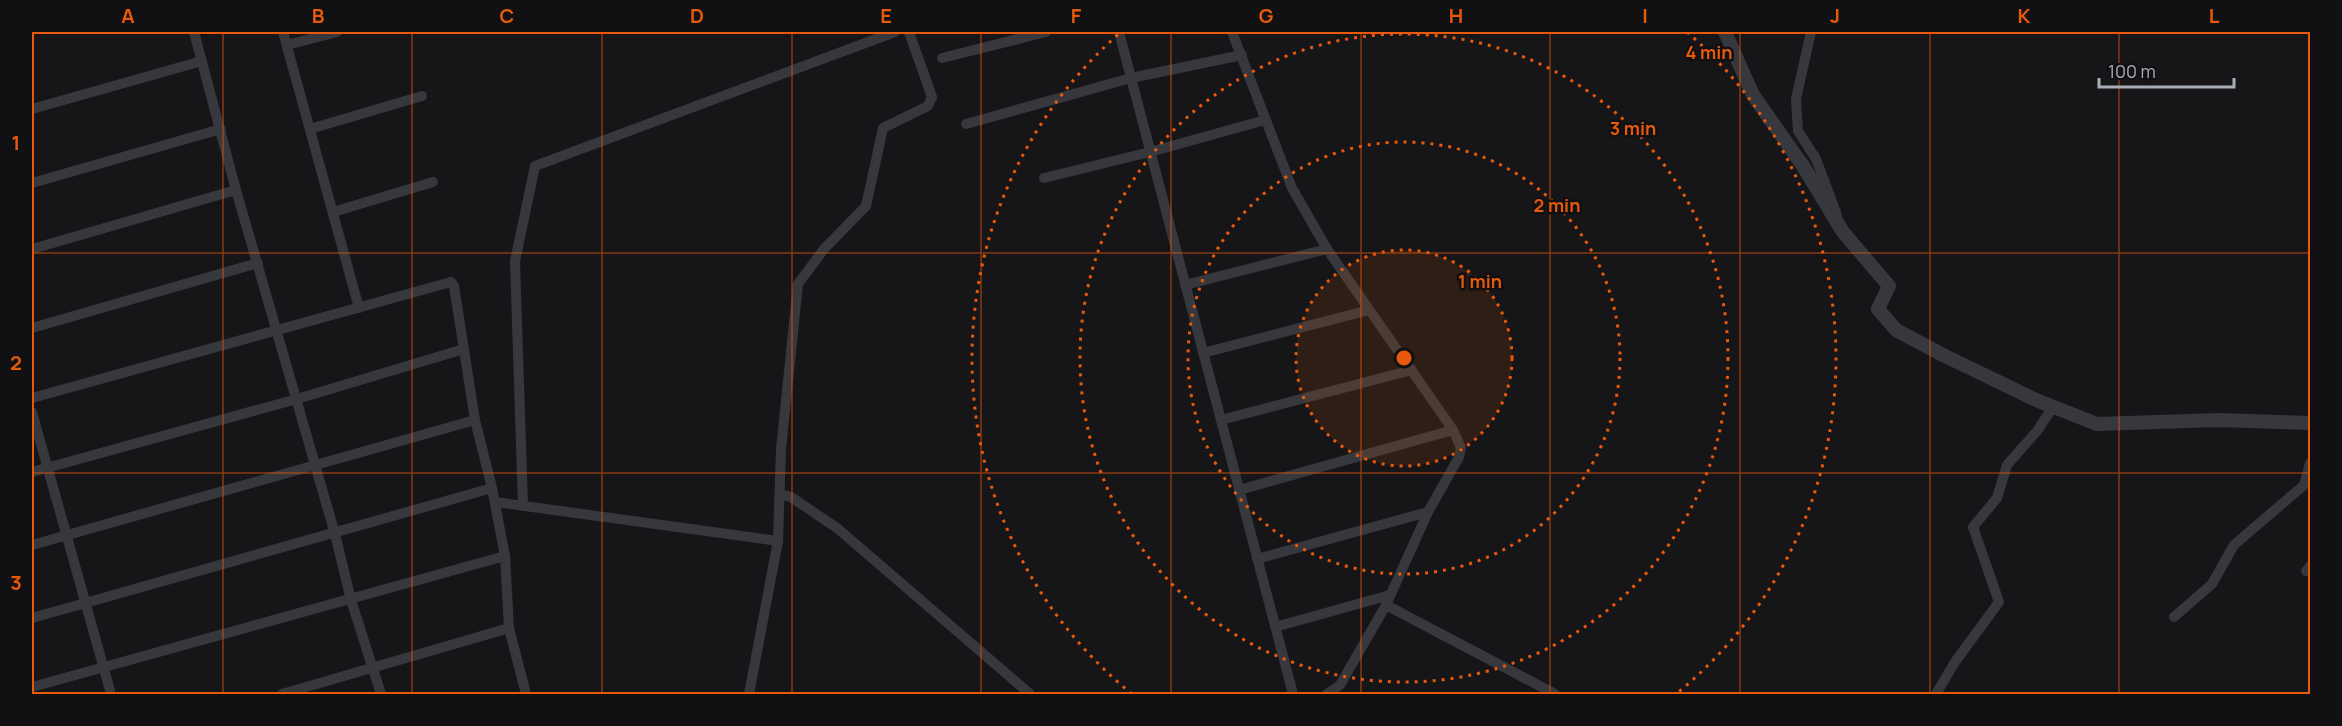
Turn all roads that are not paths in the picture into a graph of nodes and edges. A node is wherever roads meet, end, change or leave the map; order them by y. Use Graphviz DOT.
graph roads {
  1 [pos="194,32"];
  2 [pos="283,32"];
  3 [pos="337,32"];
  4 [pos="895,32"];
  5 [pos="909,32"];
  6 [pos="1046,32"];
  7 [pos="1119,32"];
  8 [pos="1232,32"];
  9 [pos="1725,32"];
  10 [pos="1811,32"];
  11 [pos="287,45"];
  12 [pos="1242,55"];
  13 [pos="942,58"];
  14 [pos="202,61"];
  15 [pos="1131,78"];
  16 [pos="422,96"];
  17 [pos="32,109"];
  18 [pos="1265,120"];
  19 [pos="966,124"];
  20 [pos="221,129"];
  21 [pos="310,129"];
  22 [pos="1150,152"];
  23 [pos="1044,178"];
  24 [pos="434,182"];
  25 [pos="32,183"];
  26 [pos="236,190"];
  27 [pos="333,212"];
  28 [pos="1843,232"];
  29 [pos="32,249"];
  30 [pos="1327,249"];
  31 [pos="258,263"];
  32 [pos="1185,285"];
  33 [pos="359,308"];
  34 [pos="1370,310"];
  35 [pos="32,328"];
  36 [pos="277,331"];
  37 [pos="464,349"];
  38 [pos="1203,353"];
  39 [pos="1412,370"];
  40 [pos="32,398"];
  41 [pos="297,399"];
  42 [pos="2053,407"];
  43 [pos="32,412"];
  44 [pos="475,420"];
  45 [pos="1221,420"];
  46 [pos="2310,423"];
  47 [pos="1453,430"];
  48 [pos="2310,463"];
  49 [pos="315,466"];
  50 [pos="47,467"];
  51 [pos="32,472"];
  52 [pos="492,488"];
  53 [pos="1239,490"];
  54 [pos="780,494"];
  55 [pos="495,502"];
  56 [pos="523,507"];
  57 [pos="1428,512"];
  58 [pos="66,534"];
  59 [pos="335,534"];
  60 [pos="778,541"];
  61 [pos="32,545"];
  62 [pos="505,556"];
  63 [pos="1257,559"];
  64 [pos="351,600"];
  65 [pos="1388,600"];
  66 [pos="84,604"];
  67 [pos="2174,617"];
  68 [pos="32,618"];
  69 [pos="1275,627"];
  70 [pos="509,628"];
  71 [pos="372,668"];
  72 [pos="103,669"];
  73 [pos="32,687"];
  74 [pos="525,690"];
  75 [pos="111,694"];
  76 [pos="282,694"];
  77 [pos="381,694"];
  78 [pos="748,694"];
  79 [pos="1030,694"];
  80 [pos="1293,694"];
  81 [pos="1327,694"];
  82 [pos="1555,694"];
  83 [pos="1936,694"];
  1 -- 14 [label="street"];
  2 -- 11 [label="street"];
  3 -- 11 [label="street"];
  4 -- 56 [label="street"];
  5 -- 54 [label="street"];
  6 -- 13 [label="street"];
  7 -- 15 [label="street"];
  8 -- 12 [label="street"];
  9 -- 28 [label="street"];
  10 -- 28 [label="street"];
  11 -- 21 [label="street"];
  12 -- 15 [label="street"];
  12 -- 18 [label="street"];
  14 -- 17 [label="street"];
  14 -- 20 [label="street"];
  15 -- 19 [label="street"];
  15 -- 22 [label="street"];
  16 -- 21 [label="street"];
  18 -- 22 [label="street"];
  18 -- 30 [label="street"];
  20 -- 25 [label="street"];
  20 -- 26 [label="street"];
  21 -- 27 [label="street"];
  22 -- 23 [label="street"];
  22 -- 32 [label="street"];
  24 -- 27 [label="street"];
  26 -- 29 [label="street"];
  26 -- 31 [label="street"];
  27 -- 33 [label="street"];
  28 -- 42 [label="street"];
  30 -- 32 [label="street"];
  30 -- 34 [label="street"];
  31 -- 35 [label="street"];
  31 -- 36 [label="street"];
  32 -- 38 [label="street"];
  33 -- 36 [label="street"];
  33 -- 37 [label="street"];
  34 -- 38 [label="street"];
  34 -- 39 [label="street"];
  36 -- 40 [label="street"];
  36 -- 41 [label="street"];
  37 -- 41 [label="street"];
  37 -- 44 [label="street"];
  38 -- 45 [label="street"];
  39 -- 45 [label="street"];
  39 -- 47 [label="street"];
  41 -- 49 [label="street"];
  41 -- 50 [label="street"];
  42 -- 46 [label="street"];
  42 -- 83 [label="street"];
  43 -- 50 [label="street"];
  44 -- 49 [label="street"];
  44 -- 52 [label="street"];
  45 -- 53 [label="street"];
  47 -- 53 [label="street"];
  47 -- 57 [label="street"];
  48 -- 67 [label="street"];
  49 -- 58 [label="street"];
  49 -- 59 [label="street"];
  50 -- 51 [label="street"];
  50 -- 58 [label="street"];
  52 -- 55 [label="street"];
  52 -- 59 [label="street"];
  53 -- 63 [label="street"];
  54 -- 60 [label="street"];
  54 -- 79 [label="street"];
  55 -- 56 [label="street"];
  55 -- 62 [label="street"];
  56 -- 60 [label="street"];
  57 -- 63 [label="street"];
  57 -- 65 [label="street"];
  58 -- 61 [label="street"];
  58 -- 66 [label="street"];
  59 -- 64 [label="street"];
  59 -- 66 [label="street"];
  60 -- 78 [label="street"];
  62 -- 64 [label="street"];
  62 -- 70 [label="street"];
  63 -- 69 [label="street"];
  64 -- 71 [label="street"];
  64 -- 72 [label="street"];
  65 -- 69 [label="street"];
  65 -- 81 [label="street"];
  65 -- 82 [label="street"];
  66 -- 68 [label="street"];
  66 -- 72 [label="street"];
  69 -- 80 [label="street"];
  70 -- 71 [label="street"];
  70 -- 74 [label="street"];
  71 -- 76 [label="street"];
  71 -- 77 [label="street"];
  72 -- 73 [label="street"];
  72 -- 75 [label="street"];
}
